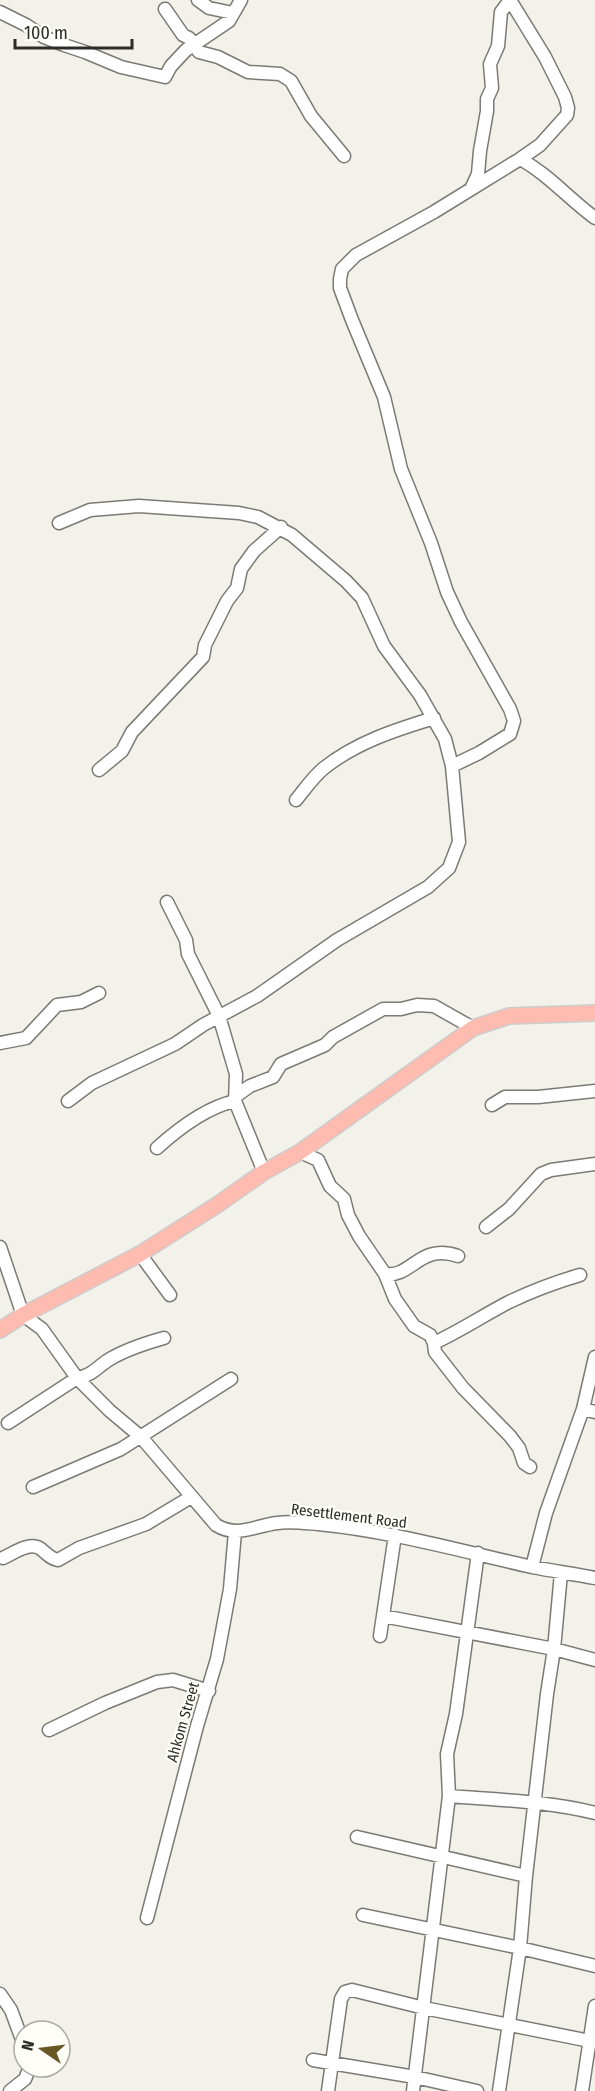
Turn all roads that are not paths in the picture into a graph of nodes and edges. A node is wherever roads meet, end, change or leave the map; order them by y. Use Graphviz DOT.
graph roads {
  1 [pos="198,0"];
  2 [pos="241,0"];
  3 [pos="512,1"];
  4 [pos="165,9"];
  5 [pos="0,12"];
  6 [pos="233,13"];
  7 [pos="193,45"];
  8 [pos="344,156"];
  9 [pos="520,159"];
  10 [pos="470,190"];
  11 [pos="595,218"];
  12 [pos="59,523"];
  13 [pos="281,527"];
  14 [pos="434,718"];
  15 [pos="452,766"];
  16 [pos="99,770"];
  17 [pos="296,800"];
  18 [pos="167,902"];
  19 [pos="99,993"];
  20 [pos="595,1013"];
  21 [pos="219,1016"];
  22 [pos="473,1028"];
  23 [pos="0,1043"];
  24 [pos="595,1091"];
  25 [pos="236,1099"];
  26 [pos="68,1101"];
  27 [pos="492,1105"];
  28 [pos="157,1148"];
  29 [pos="300,1152"];
  30 [pos="595,1164"];
  31 [pos="264,1172"];
  32 [pos="486,1227"];
  33 [pos="0,1247"];
  34 [pos="140,1254"];
  35 [pos="458,1256"];
  36 [pos="385,1274"];
  37 [pos="580,1275"];
  38 [pos="170,1295"];
  39 [pos="39,1308"];
  40 [pos="23,1316"];
  41 [pos="42,1329"];
  42 [pos="0,1330"];
  43 [pos="164,1338"];
  44 [pos="434,1343"];
  45 [pos="595,1357"];
  46 [pos="77,1378"];
  47 [pos="231,1379"];
  48 [pos="589,1410"];
  49 [pos="8,1423"];
  50 [pos="141,1437"];
  51 [pos="530,1467"];
  52 [pos="33,1487"];
  53 [pos="191,1497"];
  54 [pos="235,1532"];
  55 [pos="395,1535"];
  56 [pos="478,1553"];
  57 [pos="3,1558"];
  58 [pos="532,1567"];
  59 [pos="561,1572"];
  60 [pos="595,1578"];
  61 [pos="383,1616"];
  62 [pos="467,1634"];
  63 [pos="380,1636"];
  64 [pos="554,1649"];
  65 [pos="595,1660"];
  66 [pos="208,1691"];
  67 [pos="49,1731"];
  68 [pos="449,1796"];
  69 [pos="536,1801"];
  70 [pos="595,1813"];
  71 [pos="357,1837"];
  72 [pos="443,1856"];
  73 [pos="526,1876"];
  74 [pos="363,1915"];
  75 [pos="147,1918"];
  76 [pos="434,1931"];
  77 [pos="520,1948"];
  78 [pos="595,1966"];
  79 [pos="0,1994"];
  80 [pos="595,2006"];
  81 [pos="424,2008"];
  82 [pos="14,2019"];
  83 [pos="510,2024"];
  84 [pos="592,2041"];
  85 [pos="313,2060"];
  86 [pos="332,2064"];
  87 [pos="415,2076"];
  88 [pos="25,2079"];
  89 [pos="10,2091"];
  90 [pos="328,2091"];
  91 [pos="413,2091"];
  92 [pos="477,2091"];
  93 [pos="499,2091"];
  94 [pos="582,2091"];
  1 -- 6 [label="street"];
  2 -- 6 [label="street"];
  3 -- 9 [label="street"];
  3 -- 10 [label="street"];
  4 -- 7 [label="street"];
  5 -- 7 [label="street"];
  6 -- 7 [label="street"];
  7 -- 8 [label="street"];
  9 -- 10 [label="street"];
  9 -- 11 [label="street"];
  10 -- 15 [label="street"];
  12 -- 13 [label="street"];
  13 -- 14 [label="street"];
  13 -- 16 [label="street"];
  14 -- 15 [label="street"];
  14 -- 17 [label="street"];
  15 -- 21 [label="street"];
  18 -- 21 [label="street"];
  19 -- 23 [label="street"];
  20 -- 22 [label="main road"];
  21 -- 25 [label="street"];
  21 -- 26 [label="street"];
  22 -- 25 [label="street"];
  22 -- 29 [label="main road"];
  24 -- 27 [label="street"];
  25 -- 28 [label="street"];
  25 -- 31 [label="street"];
  29 -- 31 [label="main road"];
  29 -- 36 [label="street"];
  30 -- 32 [label="street"];
  31 -- 34 [label="main road"];
  33 -- 40 [label="street"];
  34 -- 38 [label="street"];
  34 -- 39 [label="main road"];
  35 -- 36 [label="street"];
  36 -- 44 [label="street"];
  37 -- 44 [label="street"];
  39 -- 40 [label="main road"];
  39 -- 41 [label="street"];
  40 -- 41 [label="street"];
  40 -- 42 [label="main road"];
  41 -- 46 [label="street"];
  43 -- 46 [label="street"];
  44 -- 51 [label="street"];
  45 -- 48 [label="street"];
  46 -- 49 [label="street"];
  46 -- 50 [label="street"];
  47 -- 50 [label="street"];
  48 -- 58 [label="street"];
  50 -- 52 [label="street"];
  50 -- 53 [label="street"];
  53 -- 54 [label="street"];
  53 -- 57 [label="street"];
  54 -- 55 [label="street, Resettlement Road"];
  54 -- 66 [label="street, Ahkom Street"];
  55 -- 56 [label="street, Resettlement Road"];
  55 -- 61 [label="street"];
  56 -- 58 [label="street, Resettlement Road"];
  56 -- 62 [label="street"];
  58 -- 59 [label="street, Resettlement Road"];
  59 -- 60 [label="street, Resettlement Road"];
  59 -- 64 [label="street"];
  61 -- 62 [label="street"];
  61 -- 63 [label="street"];
  62 -- 64 [label="street"];
  62 -- 68 [label="street"];
  64 -- 65 [label="street"];
  64 -- 69 [label="street"];
  66 -- 67 [label="street"];
  66 -- 75 [label="street, Ahkom Street"];
  68 -- 69 [label="street"];
  68 -- 72 [label="street"];
  69 -- 70 [label="street"];
  69 -- 73 [label="street"];
  71 -- 72 [label="street"];
  72 -- 73 [label="street"];
  72 -- 76 [label="street"];
  73 -- 77 [label="street"];
  74 -- 76 [label="street"];
  76 -- 77 [label="street"];
  76 -- 81 [label="street"];
  77 -- 78 [label="street"];
  77 -- 83 [label="street"];
  79 -- 82 [label="street"];
  80 -- 84 [label="street"];
  81 -- 83 [label="street"];
  81 -- 86 [label="street"];
  81 -- 87 [label="street"];
  83 -- 84 [label="street"];
  83 -- 93 [label="street"];
  84 -- 94 [label="street"];
  85 -- 86 [label="street"];
  86 -- 87 [label="street"];
  86 -- 90 [label="street"];
  87 -- 91 [label="street"];
  87 -- 92 [label="street"];
  88 -- 89 [label="street"];
}
